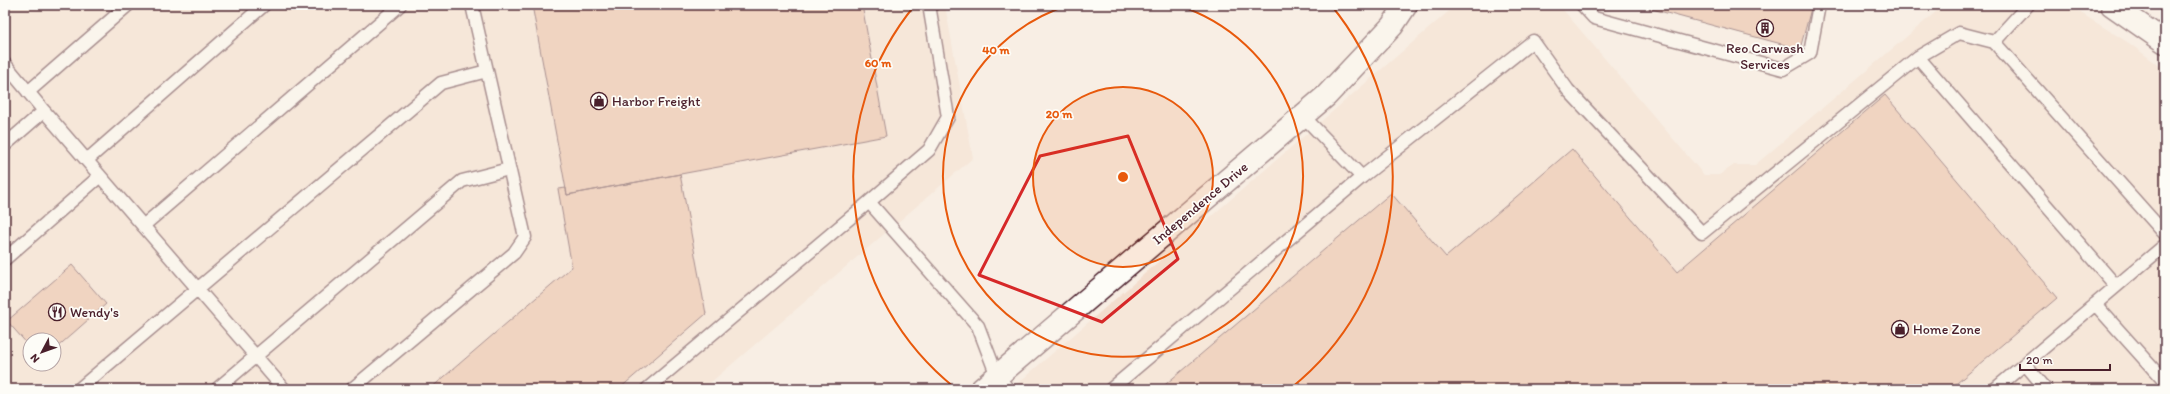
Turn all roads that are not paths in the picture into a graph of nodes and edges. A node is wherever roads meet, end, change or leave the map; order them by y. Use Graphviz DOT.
graph roads {
  1 [pos="128,5"];
  2 [pos="264,5"];
  3 [pos="400,5"];
  4 [pos="472,5"];
  5 [pos="929,5"];
  6 [pos="1406,5"];
  7 [pos="1582,5"];
  8 [pos="1819,5"];
  9 [pos="2028,5"];
  10 [pos="2112,5"];
  11 [pos="1994,42"];
  12 [pos="2165,42"];
  13 [pos="1918,57"];
  14 [pos="5,64"];
  15 [pos="487,71"];
  16 [pos="28,92"];
  17 [pos="44,111"];
  18 [pos="1303,116"];
  19 [pos="5,144"];
  20 [pos="87,160"];
  21 [pos="509,169"];
  22 [pos="100,176"];
  23 [pos="1362,177"];
  24 [pos="869,202"];
  25 [pos="143,226"];
  26 [pos="2165,234"];
  27 [pos="2165,245"];
  28 [pos="5,259"];
  29 [pos="2116,286"];
  30 [pos="198,289"];
  31 [pos="2095,304"];
  32 [pos="256,356"];
  33 [pos="2025,364"];
  34 [pos="2165,382"];
  35 [pos="996,385"];
  36 [pos="80,389"];
  37 [pos="217,389"];
  38 [pos="284,389"];
  39 [pos="352,389"];
  40 [pos="647,389"];
  41 [pos="1111,389"];
  42 [pos="1995,389"];
  43 [pos="2046,389"];
  1 -- 16 [label="lane"];
  2 -- 20 [label="lane"];
  3 -- 25 [label="lane"];
  4 -- 15 [label="lane"];
  5 -- 24 [label="lane"];
  6 -- 18 [label="street, Independence Drive"];
  7 -- 8 [label="lane"];
  9 -- 11 [label="lane"];
  10 -- 12 [label="street"];
  11 -- 13 [label="lane"];
  11 -- 26 [label="lane"];
  13 -- 23 [label="lane"];
  13 -- 29 [label="lane"];
  14 -- 16 [label="lane"];
  15 -- 21 [label="lane"];
  15 -- 30 [label="lane"];
  16 -- 17 [label="lane"];
  17 -- 19 [label="lane"];
  17 -- 20 [label="lane"];
  18 -- 23 [label="lane"];
  18 -- 35 [label="street, Independence Drive"];
  20 -- 22 [label="lane"];
  21 -- 32 [label="lane"];
  21 -- 39 [label="lane"];
  22 -- 25 [label="lane"];
  22 -- 28 [label="lane"];
  23 -- 41 [label="lane"];
  24 -- 35 [label="lane"];
  24 -- 40 [label="lane"];
  25 -- 30 [label="lane"];
  27 -- 29 [label="lane"];
  29 -- 31 [label="lane"];
  30 -- 32 [label="lane"];
  30 -- 36 [label="lane"];
  31 -- 33 [label="lane"];
  31 -- 34 [label="lane"];
  32 -- 37 [label="lane"];
  32 -- 38 [label="lane"];
  33 -- 42 [label="lane"];
  33 -- 43 [label="lane"];
}
